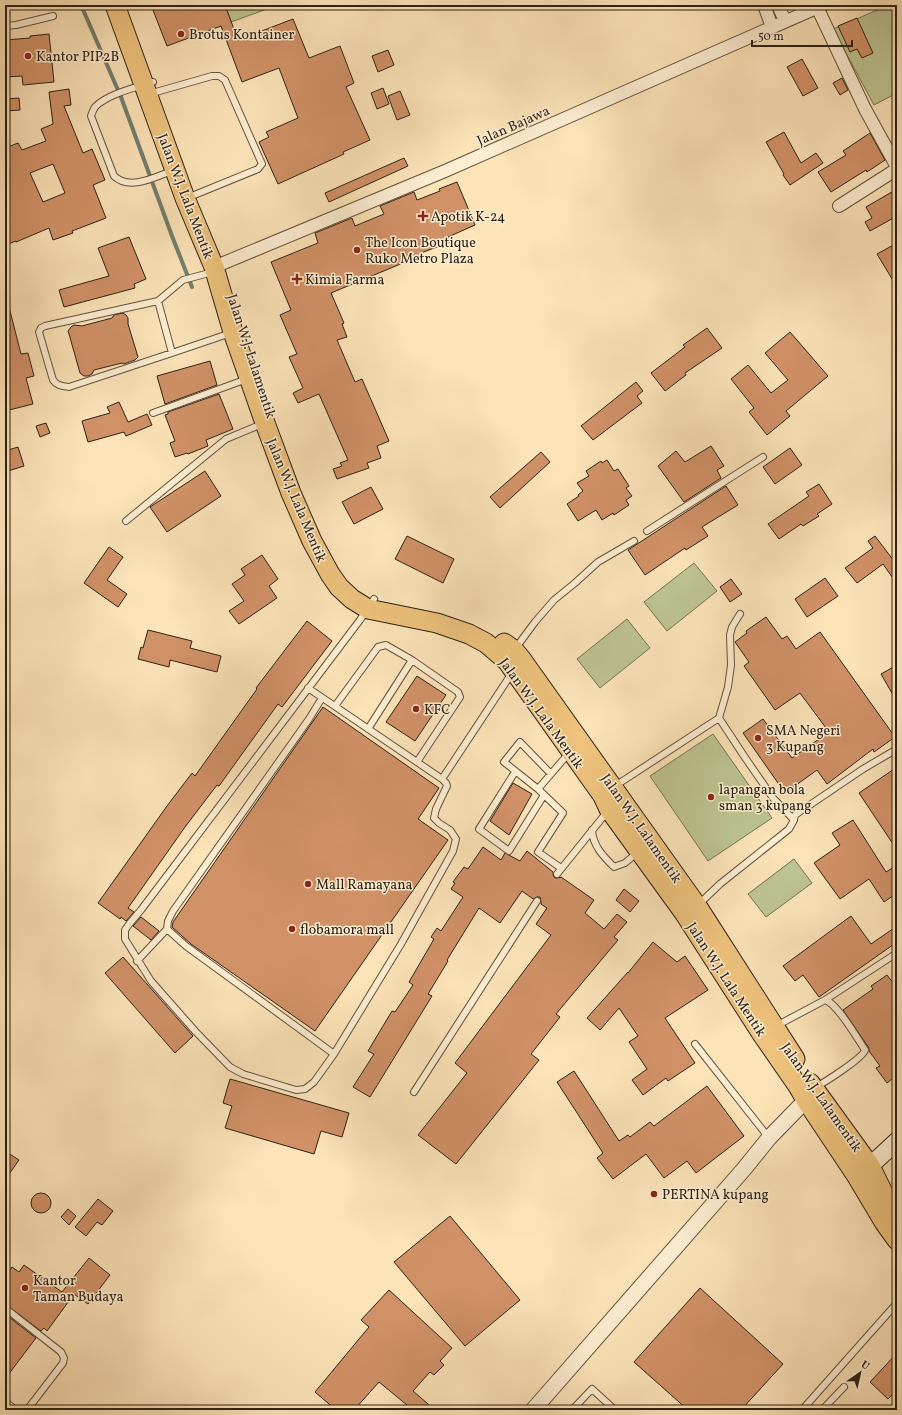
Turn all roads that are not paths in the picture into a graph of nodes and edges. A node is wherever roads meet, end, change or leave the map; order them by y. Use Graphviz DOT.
graph roads {
  1 [pos="115,5"];
  2 [pos="127,5"];
  3 [pos="764,5"];
  4 [pos="778,5"];
  5 [pos="820,6"];
  6 [pos="53,16"];
  7 [pos="785,21"];
  8 [pos="5,26"];
  9 [pos="772,27"];
  10 [pos="146,89"];
  11 [pos="897,168"];
  12 [pos="173,171"];
  13 [pos="189,197"];
  14 [pos="839,206"];
  15 [pos="219,267"];
  16 [pos="158,301"];
  17 [pos="237,330"];
  18 [pos="172,353"];
  19 [pos="253,376"];
  20 [pos="153,413"];
  21 [pos="269,422"];
  22 [pos="763,457"];
  23 [pos="126,521"];
  24 [pos="647,531"];
  25 [pos="634,541"];
  26 [pos="371,604"];
  27 [pos="740,614"];
  28 [pos="412,660"];
  29 [pos="514,660"];
  30 [pos="308,688"];
  31 [pos="322,698"];
  32 [pos="335,706"];
  33 [pos="719,718"];
  34 [pos="368,728"];
  35 [pos="897,749"];
  36 [pos="571,751"];
  37 [pos="417,762"];
  38 [pos="515,772"];
  39 [pos="551,774"];
  40 [pos="442,779"];
  41 [pos="538,789"];
  42 [pos="544,795"];
  43 [pos="612,798"];
  44 [pos="794,820"];
  45 [pos="592,830"];
  46 [pos="639,851"];
  47 [pos="561,868"];
  48 [pos="557,874"];
  49 [pos="537,901"];
  50 [pos="691,910"];
  51 [pos="167,929"];
  52 [pos="897,953"];
  53 [pos="138,961"];
  54 [pos="825,1000"];
  55 [pos="768,1031"];
  56 [pos="695,1044"];
  57 [pos="334,1054"];
  58 [pos="414,1092"];
  59 [pos="813,1095"];
  60 [pos="769,1138"];
  61 [pos="897,1141"];
  62 [pos="863,1170"];
  63 [pos="897,1220"];
  64 [pos="897,1240"];
  65 [pos="897,1304"];
  66 [pos="5,1308"];
  67 [pos="844,1387"];
  68 [pos="5,1402"];
  69 [pos="16,1410"];
  70 [pos="27,1410"];
  71 [pos="533,1410"];
  72 [pos="572,1410"];
  73 [pos="615,1410"];
  74 [pos="802,1410"];
  75 [pos="822,1410"];
  1 -- 10 [label="main road"];
  2 -- 10 [label="main road, Jalan W.J. Lalamentik"];
  3 -- 9 [label="street"];
  4 -- 7 [label="street"];
  5 -- 7 [label="street, Jalan Bajawa"];
  5 -- 11 [label="street"];
  6 -- 8 [label="lane"];
  7 -- 9 [label="street, Jalan Bajawa"];
  9 -- 15 [label="street, Jalan Bajawa"];
  10 -- 12 [label="main road, Jalan W.J. Lalamentik"];
  10 -- 12 [label="lane"];
  10 -- 13 [label="lane"];
  11 -- 14 [label="street"];
  12 -- 13 [label="main road, Jalan W.J. Lalamentik"];
  13 -- 15 [label="main road, Jalan W.J. Lalamentik"];
  15 -- 16 [label="lane"];
  15 -- 17 [label="main road, Jalan W.J. Lalamentik"];
  16 -- 18 [label="lane"];
  16 -- 18 [label="lane"];
  17 -- 18 [label="lane"];
  17 -- 19 [label="main road, Jalan W.J. Lalamentik"];
  19 -- 20 [label="lane"];
  19 -- 21 [label="main road, Jalan W.J. Lalamentik"];
  21 -- 23 [label="lane"];
  21 -- 26 [label="main road, Jalan W.J. Lalamentik"];
  22 -- 24 [label="lane"];
  25 -- 29 [label="lane"];
  26 -- 29 [label="main road, Jalan W.J. Lala Mentik"];
  26 -- 30 [label="lane"];
  27 -- 33 [label="lane"];
  28 -- 32 [label="lane"];
  28 -- 34 [label="lane"];
  28 -- 37 [label="lane"];
  29 -- 36 [label="main road, Jalan W.J. Lala Mentik"];
  29 -- 40 [label="lane"];
  29 -- 43 [label="main road, Jalan W.J. Lalamentik"];
  30 -- 31 [label="lane"];
  30 -- 53 [label="lane"];
  31 -- 32 [label="lane"];
  31 -- 51 [label="lane"];
  32 -- 34 [label="lane"];
  33 -- 43 [label="lane"];
  33 -- 44 [label="lane"];
  34 -- 37 [label="lane"];
  35 -- 44 [label="lane"];
  36 -- 39 [label="lane"];
  36 -- 43 [label="main road, Jalan W.J. Lala Mentik"];
  37 -- 40 [label="lane"];
  38 -- 39 [label="lane"];
  38 -- 41 [label="lane"];
  38 -- 42 [label="lane"];
  39 -- 41 [label="lane"];
  40 -- 57 [label="lane"];
  41 -- 42 [label="lane"];
  42 -- 47 [label="lane"];
  43 -- 45 [label="lane"];
  43 -- 46 [label="main road, Jalan W.J. Lala Mentik"];
  43 -- 50 [label="main road, Jalan W.J. Lalamentik"];
  44 -- 50 [label="lane"];
  45 -- 46 [label="lane"];
  45 -- 47 [label="lane"];
  46 -- 50 [label="main road, Jalan W.J. Lala Mentik"];
  47 -- 48 [label="lane"];
  49 -- 58 [label="lane"];
  50 -- 55 [label="main road, Jalan W.J. Lala Mentik"];
  51 -- 53 [label="lane"];
  51 -- 57 [label="lane"];
  52 -- 54 [label="lane"];
  53 -- 57 [label="lane"];
  54 -- 55 [label="lane"];
  54 -- 59 [label="lane"];
  55 -- 59 [label="main road, Jalan W.J. Lala Mentik"];
  56 -- 60 [label="lane"];
  59 -- 60 [label="street"];
  59 -- 62 [label="main road, Jalan W.J. Lala Mentik"];
  60 -- 71 [label="street"];
  61 -- 62 [label="main road"];
  62 -- 63 [label="main road, Jalan W.J. Lalamentik"];
  62 -- 64 [label="main road, Jalan W.J. Lala Mentik"];
  65 -- 74 [label="lane"];
  66 -- 70 [label="lane"];
  67 -- 75 [label="lane"];
  68 -- 69 [label="lane"];
  72 -- 73 [label="lane"];
}
